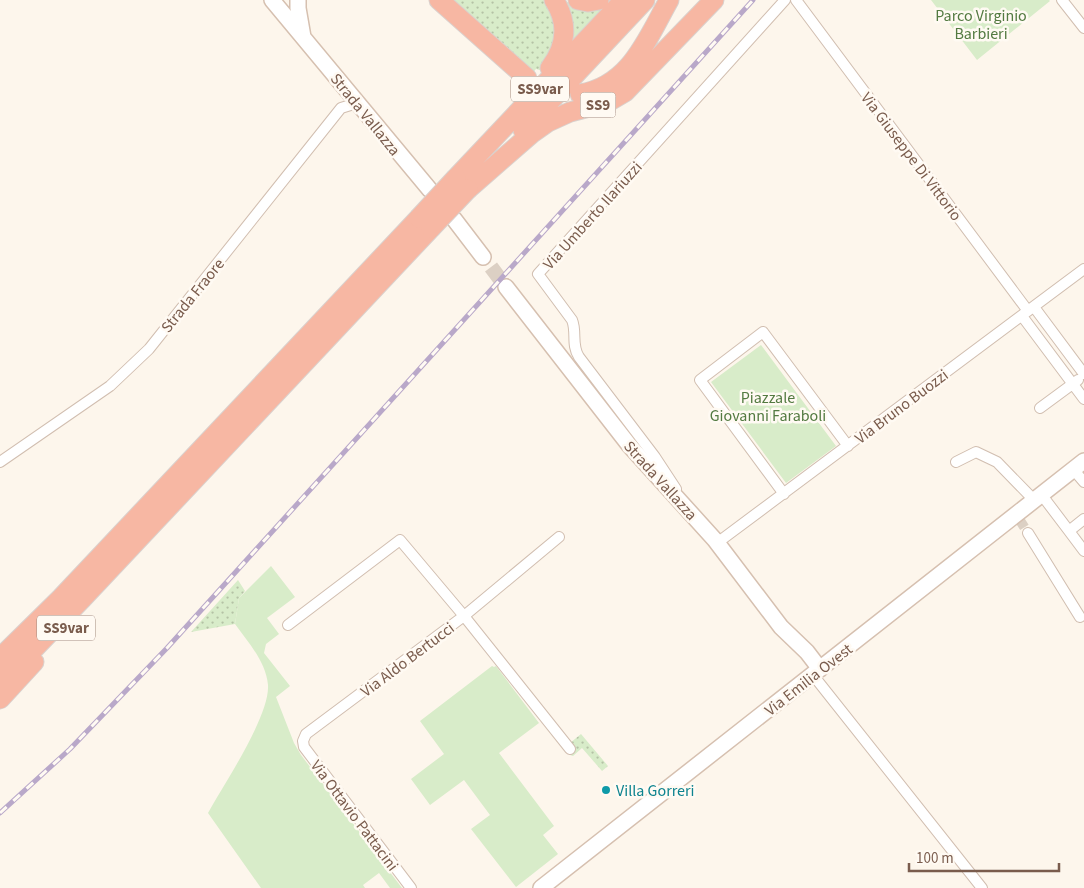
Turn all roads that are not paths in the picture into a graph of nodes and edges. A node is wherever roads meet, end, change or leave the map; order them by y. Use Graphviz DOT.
graph roads {
  1 [pos="272,0"];
  2 [pos="298,0"];
  3 [pos="439,0"];
  4 [pos="554,0"];
  5 [pos="578,0"];
  6 [pos="599,0"];
  7 [pos="624,0"];
  8 [pos="645,0"];
  9 [pos="670,0"];
  10 [pos="714,0"];
  11 [pos="784,0"];
  12 [pos="796,0"];
  13 [pos="1062,0"];
  14 [pos="1084,28"];
  15 [pos="303,37"];
  16 [pos="528,78"];
  17 [pos="580,94"];
  18 [pos="357,103"];
  19 [pos="482,152"];
  20 [pos="462,184"];
  21 [pos="430,190"];
  22 [pos="454,219"];
  23 [pos="425,223"];
  24 [pos="487,262"];
  25 [pos="1084,270"];
  26 [pos="506,287"];
  27 [pos="1028,311"];
  28 [pos="1084,374"];
  29 [pos="1073,384"];
  30 [pos="1084,399"];
  31 [pos="1040,408"];
  32 [pos="848,446"];
  33 [pos="0,462"];
  34 [pos="956,462"];
  35 [pos="1079,465"];
  36 [pos="1084,482"];
  37 [pos="784,494"];
  38 [pos="1037,497"];
  39 [pos="1084,519"];
  40 [pos="698,521"];
  41 [pos="1069,531"];
  42 [pos="1028,533"];
  43 [pos="556,539"];
  44 [pos="717,543"];
  45 [pos="1084,551"];
  46 [pos="126,552"];
  47 [pos="464,616"];
  48 [pos="1080,617"];
  49 [pos="288,625"];
  50 [pos="0,658"];
  51 [pos="816,672"];
  52 [pos="0,678"];
  53 [pos="0,699"];
  54 [pos="303,741"];
  55 [pos="570,748"];
  56 [pos="411,888"];
  57 [pos="541,888"];
  58 [pos="982,888"];
  1 -- 15 [label="street, Strada Vallazza"];
  2 -- 15 [label="street, Strada Vallazza"];
  3 -- 16 [label="highway"];
  4 -- 19 [label="highway"];
  5 -- 6 [label="highway"];
  7 -- 19 [label="highway, SS9var"];
  8 -- 20 [label="highway, SS9var"];
  9 -- 17 [label="highway, SS9"];
  10 -- 20 [label="highway, SS9"];
  11 -- 40 [label="street, Via Umberto Ilariuzzi"];
  12 -- 27 [label="street, Via Giuseppe Di Vittorio"];
  13 -- 14 [label="street"];
  15 -- 18 [label="street, Strada Vallazza"];
  18 -- 21 [label="street, Strada Vallazza"];
  18 -- 33 [label="street, Strada Fraore"];
  19 -- 20 [label="highway, SS9var"];
  20 -- 23 [label="highway, SS9var, bridge"];
  22 -- 24 [label="street"];
  23 -- 46 [label="highway"];
  23 -- 50 [label="highway"];
  25 -- 27 [label="street, Via Bruno Buozzi"];
  26 -- 40 [label="street, Strada Vallazza"];
  27 -- 28 [label="street"];
  27 -- 29 [label="street"];
  27 -- 32 [label="street, Via Bruno Buozzi"];
  28 -- 29 [label="street"];
  29 -- 30 [label="street"];
  29 -- 31 [label="street"];
  32 -- 37 [label="street, Via Bruno Buozzi"];
  32 -- 37 [label="street"];
  34 -- 38 [label="street"];
  35 -- 36 [label="street, Via Emilia Ovest"];
  35 -- 38 [label="street, Via Emilia Ovest"];
  37 -- 44 [label="street, Via Bruno Buozzi"];
  38 -- 41 [label="street"];
  38 -- 51 [label="street, Via Emilia Ovest"];
  39 -- 41 [label="street"];
  40 -- 44 [label="street, Strada Vallazza"];
  41 -- 45 [label="street"];
  42 -- 48 [label="street"];
  43 -- 47 [label="street"];
  44 -- 51 [label="street, Strada Vallazza"];
  46 -- 52 [label="highway"];
  46 -- 53 [label="highway, SS9var"];
  47 -- 49 [label="street, Via Aldo Bertucci"];
  47 -- 54 [label="street, Via Aldo Bertucci"];
  47 -- 55 [label="street"];
  51 -- 57 [label="street, Via Emilia Ovest"];
  51 -- 58 [label="street"];
  54 -- 56 [label="street, Via Ottavio Pattacini"];
}
